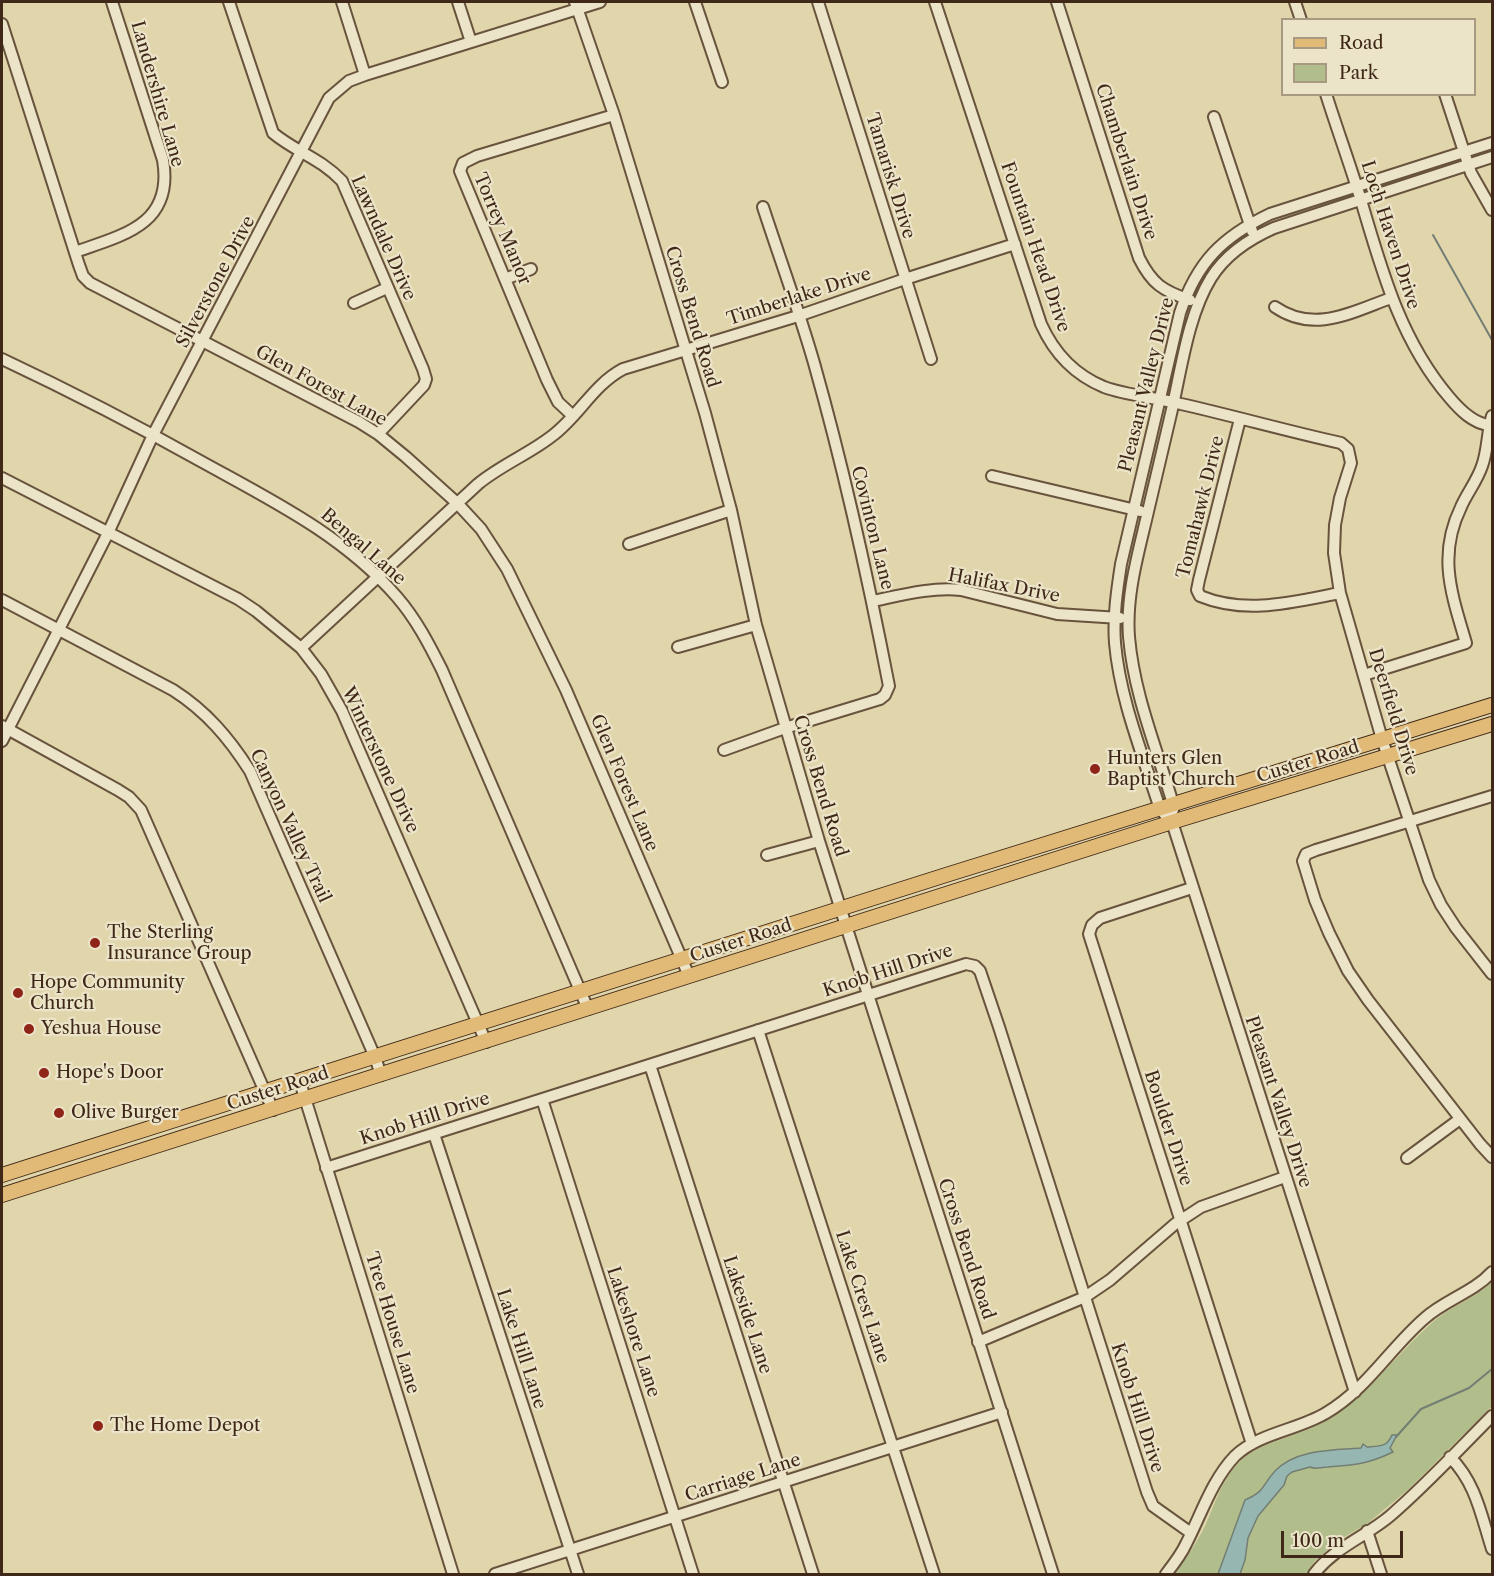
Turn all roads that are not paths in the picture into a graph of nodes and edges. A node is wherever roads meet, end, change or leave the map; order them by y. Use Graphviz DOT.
graph roads {
  1 [pos="112,2"];
  2 [pos="229,2"];
  3 [pos="342,2"];
  4 [pos="458,2"];
  5 [pos="600,2"];
  6 [pos="695,2"];
  7 [pos="818,2"];
  8 [pos="935,2"];
  9 [pos="1057,2"];
  10 [pos="1295,2"];
  11 [pos="576,5"];
  12 [pos="1300,18"];
  13 [pos="2,24"];
  14 [pos="471,42"];
  15 [pos="366,75"];
  16 [pos="722,82"];
  17 [pos="1327,96"];
  18 [pos="1446,96"];
  19 [pos="614,116"];
  20 [pos="1214,117"];
  21 [pos="1492,143"];
  22 [pos="302,151"];
  23 [pos="1464,152"];
  24 [pos="1492,157"];
  25 [pos="1468,165"];
  26 [pos="1356,187"];
  27 [pos="1361,200"];
  28 [pos="763,207"];
  29 [pos="1492,210"];
  30 [pos="1250,224"];
  31 [pos="1254,237"];
  32 [pos="1015,244"];
  33 [pos="75,252"];
  34 [pos="531,269"];
  35 [pos="505,279"];
  36 [pos="904,279"];
  37 [pos="387,288"];
  38 [pos="1185,298"];
  39 [pos="1391,298"];
  40 [pos="354,303"];
  41 [pos="1198,303"];
  42 [pos="1275,307"];
  43 [pos="798,316"];
  44 [pos="204,341"];
  45 [pos="685,351"];
  46 [pos="2,359"];
  47 [pos="931,359"];
  48 [pos="1160,399"];
  49 [pos="1174,402"];
  50 [pos="573,416"];
  51 [pos="1240,419"];
  52 [pos="1491,420"];
  53 [pos="378,434"];
  54 [pos="153,435"];
  55 [pos="1341,444"];
  56 [pos="992,476"];
  57 [pos="2,478"];
  58 [pos="457,503"];
  59 [pos="1134,509"];
  60 [pos="730,510"];
  61 [pos="1148,513"];
  62 [pos="108,533"];
  63 [pos="629,544"];
  64 [pos="378,578"];
  65 [pos="1340,593"];
  66 [pos="2,600"];
  67 [pos="873,601"];
  68 [pos="1115,618"];
  69 [pos="1129,618"];
  70 [pos="756,625"];
  71 [pos="58,628"];
  72 [pos="678,647"];
  73 [pos="301,648"];
  74 [pos="1364,675"];
  75 [pos="1140,696"];
  76 [pos="1126,700"];
  77 [pos="1492,705"];
  78 [pos="1492,724"];
  79 [pos="5,728"];
  80 [pos="785,728"];
  81 [pos="1382,739"];
  82 [pos="2,741"];
  83 [pos="724,750"];
  84 [pos="1388,756"];
  85 [pos="1492,796"];
  86 [pos="1167,806"];
  87 [pos="1172,822"];
  88 [pos="1410,823"];
  89 [pos="819,841"];
  90 [pos="767,855"];
  91 [pos="1192,888"];
  92 [pos="841,908"];
  93 [pos="846,926"];
  94 [pos="683,960"];
  95 [pos="1492,974"];
  96 [pos="689,976"];
  97 [pos="581,992"];
  98 [pos="867,995"];
  99 [pos="588,1009"];
  100 [pos="479,1024"];
  101 [pos="758,1030"];
  102 [pos="486,1042"];
  103 [pos="375,1057"];
  104 [pos="650,1065"];
  105 [pos="381,1075"];
  106 [pos="300,1082"];
  107 [pos="267,1092"];
  108 [pos="542,1099"];
  109 [pos="306,1100"];
  110 [pos="273,1110"];
  111 [pos="1461,1119"];
  112 [pos="434,1134"];
  113 [pos="1492,1157"];
  114 [pos="1407,1158"];
  115 [pos="326,1168"];
  116 [pos="2,1175"];
  117 [pos="1285,1177"];
  118 [pos="2,1196"];
  119 [pos="1180,1220"];
  120 [pos="1492,1272"];
  121 [pos="1085,1297"];
  122 [pos="978,1342"];
  123 [pos="1355,1392"];
  124 [pos="1002,1412"];
  125 [pos="1492,1416"];
  126 [pos="1251,1444"];
  127 [pos="894,1447"];
  128 [pos="1450,1457"];
  129 [pos="784,1482"];
  130 [pos="674,1517"];
  131 [pos="1367,1532"];
  132 [pos="1191,1533"];
  133 [pos="1492,1549"];
  134 [pos="571,1550"];
  135 [pos="453,1575"];
  136 [pos="495,1575"];
  137 [pos="578,1575"];
  138 [pos="693,1575"];
  139 [pos="813,1575"];
  140 [pos="934,1575"];
  141 [pos="1053,1575"];
  142 [pos="1166,1575"];
  143 [pos="1314,1575"];
  144 [pos="1382,1575"];
  1 -- 33 [label="street, Landershire Lane"];
  2 -- 22 [label="street, Lawndale Drive"];
  3 -- 15 [label="street"];
  4 -- 14 [label="street"];
  5 -- 11 [label="street, Silverstone Drive"];
  6 -- 16 [label="street"];
  7 -- 36 [label="street, Tamarisk Drive"];
  8 -- 32 [label="street, Fountain Head Drive"];
  9 -- 38 [label="street, Chamberlain Drive"];
  10 -- 12 [label="street"];
  11 -- 14 [label="street, Silverstone Drive"];
  11 -- 19 [label="street, Cross Bend Road"];
  13 -- 33 [label="street, Glen Forest Lane"];
  14 -- 15 [label="street, Silverstone Drive"];
  15 -- 22 [label="street, Silverstone Drive"];
  17 -- 26 [label="street, Loch Haven Drive"];
  18 -- 23 [label="street"];
  19 -- 35 [label="street, Torrey Manor"];
  19 -- 45 [label="street, Cross Bend Road"];
  20 -- 30 [label="street"];
  21 -- 23 [label="street, Pleasant Valley Drive"];
  22 -- 37 [label="street, Lawndale Drive"];
  22 -- 44 [label="street, Silverstone Drive"];
  23 -- 25 [label="street"];
  23 -- 26 [label="street, Pleasant Valley Drive"];
  24 -- 25 [label="street, Pleasant Valley Drive"];
  25 -- 27 [label="street, Pleasant Valley Drive"];
  25 -- 29 [label="street"];
  26 -- 27 [label="street, Loch Haven Drive"];
  26 -- 30 [label="street, Pleasant Valley Drive"];
  27 -- 31 [label="street, Pleasant Valley Drive"];
  27 -- 39 [label="street, Loch Haven Drive"];
  28 -- 43 [label="street, Covinton Lane"];
  30 -- 31 [label="street"];
  30 -- 38 [label="street, Pleasant Valley Drive"];
  31 -- 41 [label="street, Pleasant Valley Drive"];
  32 -- 36 [label="street, Timberlake Drive"];
  32 -- 48 [label="street, Fountain Head Drive"];
  33 -- 44 [label="street, Glen Forest Lane"];
  34 -- 35 [label="street"];
  35 -- 50 [label="street, Torrey Manor"];
  36 -- 43 [label="street, Timberlake Drive"];
  36 -- 47 [label="street, Tamarisk Drive"];
  37 -- 40 [label="street"];
  37 -- 53 [label="street, Lawndale Drive"];
  38 -- 41 [label="street, Chamberlain Drive"];
  38 -- 48 [label="street, Pleasant Valley Drive"];
  39 -- 42 [label="street"];
  39 -- 52 [label="street, Loch Haven Drive"];
  41 -- 49 [label="street, Pleasant Valley Drive"];
  43 -- 45 [label="street, Timberlake Drive"];
  43 -- 67 [label="street, Covinton Lane"];
  44 -- 53 [label="street, Glen Forest Lane"];
  44 -- 54 [label="street, Silverstone Drive"];
  45 -- 50 [label="street, Timberlake Drive"];
  45 -- 60 [label="street, Cross Bend Road"];
  46 -- 54 [label="street, Bengal Lane"];
  48 -- 49 [label="street, Fountain Head Drive"];
  48 -- 59 [label="street, Pleasant Valley Drive"];
  49 -- 51 [label="street, Fountain Head Drive"];
  49 -- 61 [label="street, Pleasant Valley Drive"];
  50 -- 58 [label="street, Timberlake Drive"];
  51 -- 55 [label="street, Fountain Head Drive"];
  51 -- 65 [label="street, Tomahawk Drive"];
  52 -- 74 [label="street"];
  53 -- 58 [label="street, Glen Forest Lane"];
  54 -- 62 [label="street, Silverstone Drive"];
  54 -- 64 [label="street, Bengal Lane"];
  55 -- 65 [label="street, Deerfield Drive"];
  56 -- 59 [label="street"];
  57 -- 62 [label="street, Winterstone Drive"];
  58 -- 64 [label="street, Timberlake Drive"];
  58 -- 94 [label="street, Glen Forest Lane"];
  59 -- 61 [label="street"];
  59 -- 68 [label="street, Pleasant Valley Drive"];
  60 -- 63 [label="street"];
  60 -- 70 [label="street, Cross Bend Road"];
  61 -- 69 [label="street, Pleasant Valley Drive"];
  62 -- 71 [label="street, Silverstone Drive"];
  62 -- 73 [label="street, Winterstone Drive"];
  64 -- 73 [label="street, Timberlake Drive"];
  64 -- 97 [label="street, Bengal Lane"];
  65 -- 74 [label="street, Deerfield Drive"];
  66 -- 71 [label="street, Canyon Valley Trail"];
  67 -- 68 [label="street, Halifax Drive"];
  67 -- 80 [label="street, Covinton Lane"];
  68 -- 69 [label="street, Halifax Drive"];
  68 -- 76 [label="street, Pleasant Valley Drive"];
  69 -- 75 [label="street, Pleasant Valley Drive"];
  70 -- 72 [label="street"];
  70 -- 80 [label="street, Cross Bend Road"];
  71 -- 79 [label="street, Silverstone Drive"];
  71 -- 103 [label="street, Canyon Valley Trail"];
  73 -- 100 [label="street, Winterstone Drive"];
  74 -- 81 [label="street, Deerfield Drive"];
  75 -- 76 [label="street"];
  75 -- 86 [label="street, Pleasant Valley Drive"];
  76 -- 86 [label="street, Pleasant Valley Drive"];
  77 -- 81 [label="main road, Custer Road"];
  78 -- 84 [label="main road, Custer Road"];
  79 -- 82 [label="street, Silverstone Drive"];
  79 -- 107 [label="street"];
  80 -- 83 [label="street, Covinton Lane"];
  80 -- 89 [label="street, Cross Bend Road"];
  81 -- 84 [label="street, Deerfield Drive"];
  81 -- 86 [label="main road, Custer Road"];
  84 -- 87 [label="main road, Custer Road"];
  84 -- 88 [label="street, Deerfield Drive"];
  85 -- 88 [label="street"];
  86 -- 87 [label="street, Pleasant Valley Drive"];
  86 -- 92 [label="main road, Custer Road"];
  87 -- 91 [label="street, Pleasant Valley Drive"];
  87 -- 93 [label="main road, Custer Road"];
  88 -- 95 [label="street, Deerfield Drive"];
  88 -- 111 [label="street"];
  89 -- 90 [label="street"];
  89 -- 92 [label="street, Cross Bend Road"];
  91 -- 117 [label="street, Pleasant Valley Drive"];
  91 -- 119 [label="street, Boulder Drive"];
  92 -- 93 [label="street, Cross Bend Road"];
  92 -- 94 [label="main road, Custer Road"];
  93 -- 96 [label="main road, Custer Road"];
  93 -- 98 [label="street, Cross Bend Road"];
  94 -- 96 [label="street, Glen Forest Lane"];
  94 -- 97 [label="main road, Custer Road"];
  96 -- 99 [label="main road, Custer Road"];
  97 -- 99 [label="street, Bengal Lane"];
  97 -- 100 [label="main road, Custer Road"];
  98 -- 101 [label="street, Knob Hill Drive"];
  98 -- 121 [label="street, Knob Hill Drive"];
  98 -- 122 [label="street, Cross Bend Road"];
  99 -- 102 [label="main road, Custer Road"];
  100 -- 102 [label="street, Winterstone Drive"];
  100 -- 103 [label="main road, Custer Road"];
  101 -- 104 [label="street, Knob Hill Drive"];
  101 -- 127 [label="street, Lake Crest Lane"];
  102 -- 105 [label="main road, Custer Road"];
  103 -- 105 [label="street, Canyon Valley Trail"];
  103 -- 106 [label="main road, Custer Road"];
  104 -- 108 [label="street, Knob Hill Drive"];
  104 -- 129 [label="street, Lakeside Lane"];
  105 -- 109 [label="main road, Custer Road"];
  106 -- 107 [label="main road, Custer Road"];
  106 -- 109 [label="street, Tree House Lane"];
  107 -- 110 [label="street"];
  107 -- 116 [label="main road, Custer Road"];
  108 -- 112 [label="street, Knob Hill Drive"];
  108 -- 130 [label="street, Lakeshore Lane"];
  109 -- 110 [label="main road, Custer Road"];
  109 -- 115 [label="street, Tree House Lane"];
  110 -- 118 [label="main road, Custer Road"];
  111 -- 113 [label="street"];
  111 -- 114 [label="street"];
  112 -- 115 [label="street, Knob Hill Drive"];
  112 -- 134 [label="street, Lake Hill Lane"];
  115 -- 135 [label="street, Tree House Lane"];
  117 -- 119 [label="street"];
  117 -- 123 [label="street, Pleasant Valley Drive"];
  119 -- 121 [label="street"];
  119 -- 126 [label="street, Boulder Drive"];
  120 -- 123 [label="street"];
  121 -- 122 [label="street"];
  121 -- 132 [label="street, Knob Hill Drive"];
  122 -- 124 [label="street, Cross Bend Road"];
  123 -- 126 [label="street"];
  124 -- 127 [label="street, Carriage Lane"];
  124 -- 141 [label="street, Cross Bend Road"];
  125 -- 128 [label="street"];
  126 -- 132 [label="street"];
  127 -- 129 [label="street, Carriage Lane"];
  127 -- 140 [label="street, Lake Crest Lane"];
  128 -- 131 [label="street"];
  128 -- 133 [label="street"];
  129 -- 130 [label="street, Carriage Lane"];
  129 -- 139 [label="street, Lakeside Lane"];
  130 -- 134 [label="street, Carriage Lane"];
  130 -- 138 [label="street, Lakeshore Lane"];
  131 -- 143 [label="street"];
  131 -- 144 [label="street"];
  132 -- 142 [label="street"];
  134 -- 136 [label="street, Carriage Lane"];
  134 -- 137 [label="street, Lake Hill Lane"];
}
